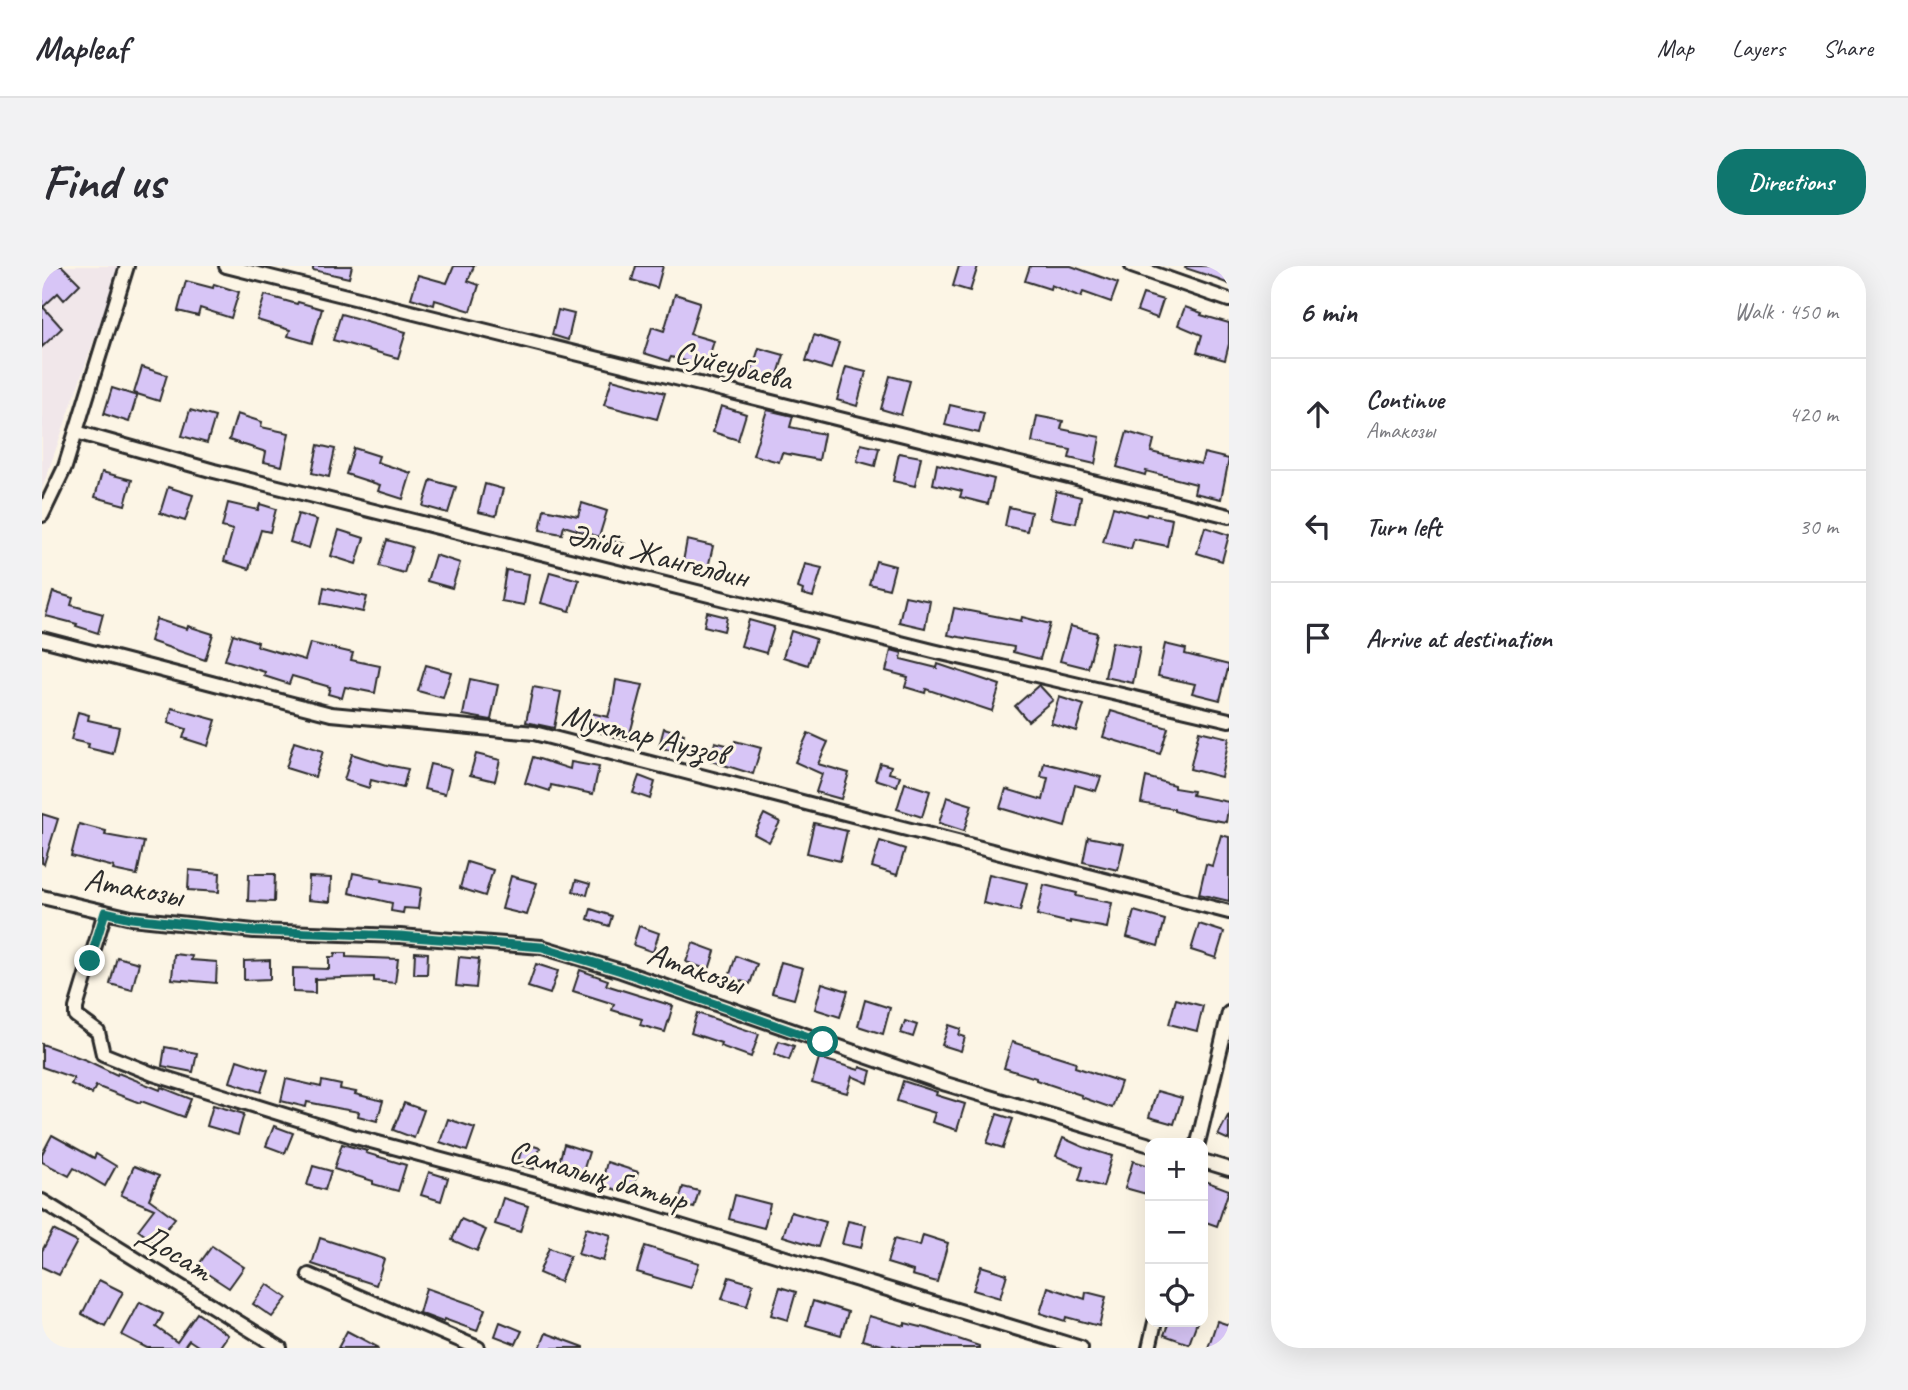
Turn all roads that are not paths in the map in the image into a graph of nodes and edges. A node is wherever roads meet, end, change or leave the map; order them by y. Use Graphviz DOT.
graph roads {
  1 [pos="127,266"];
  2 [pos="226,266"];
  3 [pos="1132,266"];
  4 [pos="1229,300"];
  5 [pos="76,432"];
  6 [pos="42,514"];
  7 [pos="1229,516"];
  8 [pos="42,639"];
  9 [pos="1229,720"];
  10 [pos="42,897"];
  11 [pos="105,912"];
  12 [pos="1229,912"];
  13 [pos="1229,1013"];
  14 [pos="1199,1138"];
  15 [pos="1145,1144"];
  16 [pos="1208,1163"];
  17 [pos="1229,1169"];
  18 [pos="42,1201"];
  19 [pos="309,1275"];
  20 [pos="1154,1327"];
  21 [pos="280,1348"];
  22 [pos="478,1348"];
  23 [pos="1081,1348"];
  24 [pos="1149,1348"];
  1 -- 5 [label="street"];
  2 -- 7 [label="street, Суйеубаева"];
  3 -- 4 [label="street"];
  5 -- 6 [label="street"];
  5 -- 9 [label="street, Әліби Жангелдин"];
  8 -- 12 [label="street, Мухтар Ауэзов"];
  10 -- 11 [label="street, Атакозы"];
  11 -- 15 [label="street, Атакозы"];
  11 -- 23 [label="street, Самалық батыр"];
  13 -- 14 [label="street"];
  16 -- 17 [label="street"];
  18 -- 21 [label="street, Досат"];
  19 -- 22 [label="street"];
  20 -- 24 [label="street"];
}
